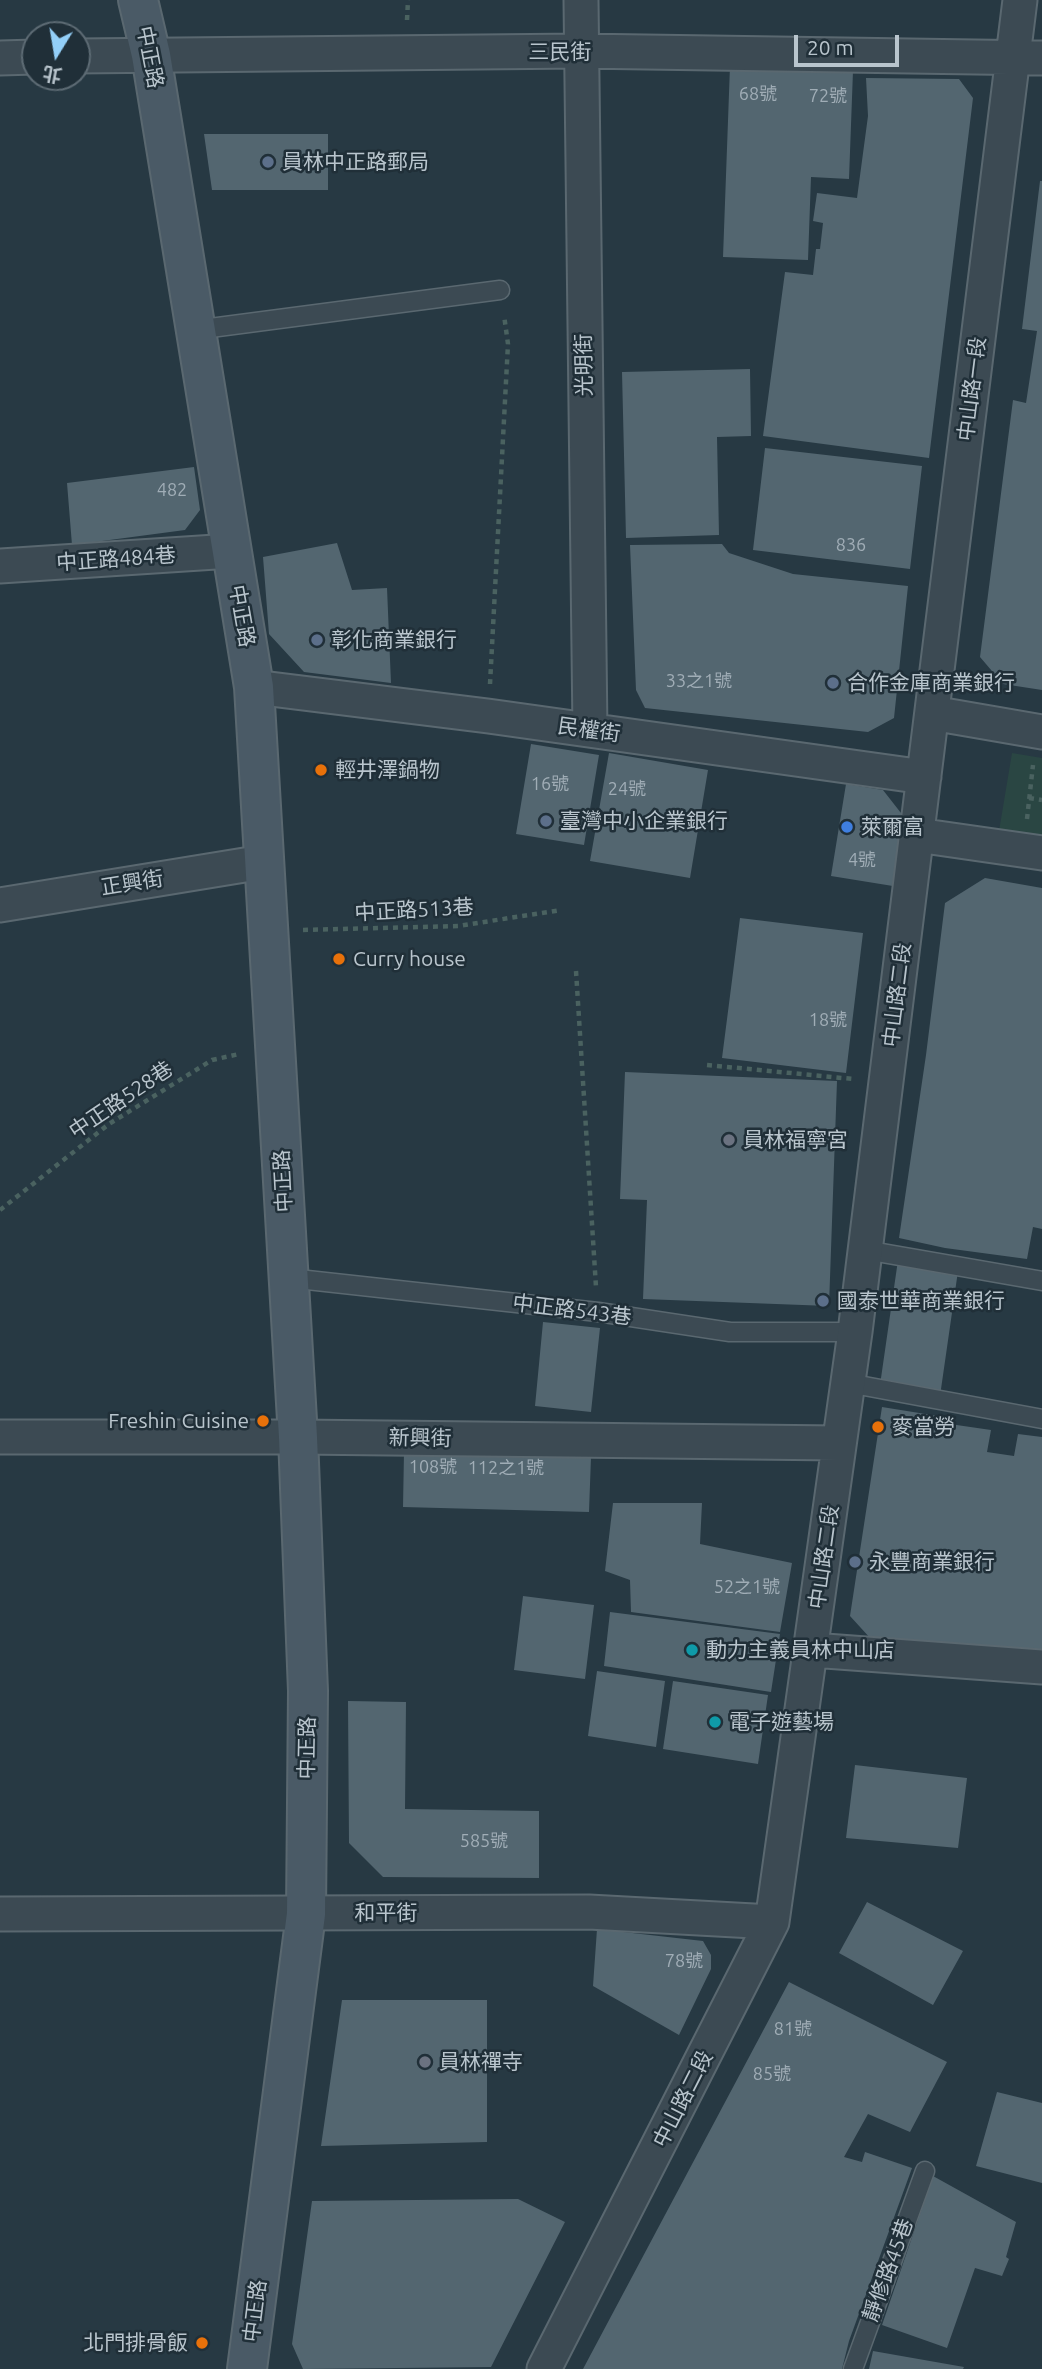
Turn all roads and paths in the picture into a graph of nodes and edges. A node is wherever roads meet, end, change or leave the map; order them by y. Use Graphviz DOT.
graph roads {
  1 [pos="138,0"];
  2 [pos="580,0"];
  3 [pos="1020,0"];
  4 [pos="580,51"];
  5 [pos="151,55"];
  6 [pos="91,56"];
  7 [pos="21,57"];
  8 [pos="0,58"];
  9 [pos="1027,58"];
  10 [pos="500,290"];
  11 [pos="195,330"];
  12 [pos="231,551"];
  13 [pos="0,566"];
  14 [pos="254,687"];
  15 [pos="932,713"];
  16 [pos="488,716"];
  17 [pos="590,730"];
  18 [pos="1040,732"];
  19 [pos="924,777"];
  20 [pos="1029,798"];
  21 [pos="1042,800"];
  22 [pos="917,835"];
  23 [pos="1032,852"];
  24 [pos="263,862"];
  25 [pos="0,905"];
  26 [pos="561,910"];
  27 [pos="267,930"];
  28 [pos="576,971"];
  29 [pos="275,1046"];
  30 [pos="707,1065"];
  31 [pos="886,1082"];
  32 [pos="0,1210"];
  33 [pos="865,1250"];
  34 [pos="289,1278"];
  35 [pos="1042,1281"];
  36 [pos="598,1312"];
  37 [pos="855,1332"];
  38 [pos="848,1384"];
  39 [pos="1042,1419"];
  40 [pos="0,1437"];
  41 [pos="298,1437"];
  42 [pos="839,1443"];
  43 [pos="811,1650"];
  44 [pos="1042,1667"];
  45 [pos="0,1914"];
  46 [pos="306,1914"];
  47 [pos="772,1922"];
  48 [pos="925,2171"];
  49 [pos="247,2369"];
  50 [pos="544,2369"];
  51 [pos="853,2369"];
  1 -- 5 [label="street, 中正路"];
  2 -- 4 [label="street, 光明街"];
  3 -- 9 [label="street, 中山路一段"];
  4 -- 5 [label="street, 三民街"];
  4 -- 9 [label="street, 三民街"];
  4 -- 17 [label="street, 光明街"];
  5 -- 6 [label="street, 三民街"];
  5 -- 11 [label="street, 中正路"];
  7 -- 8 [label="street"];
  9 -- 15 [label="street, 中山路一段"];
  10 -- 11 [label="lane"];
  10 -- 16 [label="path"];
  11 -- 12 [label="street, 中正路"];
  12 -- 13 [label="street, 中正路484巷"];
  12 -- 14 [label="street, 中正路"];
  14 -- 16 [label="street, 民權街"];
  14 -- 24 [label="street, 中正路"];
  15 -- 18 [label="street"];
  15 -- 19 [label="street, 中山路一段"];
  16 -- 17 [label="street, 民權街"];
  17 -- 19 [label="street, 民權街"];
  18 -- 20 [label="path"];
  19 -- 22 [label="street, 中山路二段"];
  20 -- 21 [label="path"];
  20 -- 23 [label="path"];
  22 -- 23 [label="street"];
  22 -- 31 [label="street, 中山路二段"];
  24 -- 25 [label="street, 正興街"];
  24 -- 27 [label="street, 中正路"];
  26 -- 27 [label="path, 中正路513巷"];
  27 -- 29 [label="street, 中正路"];
  28 -- 36 [label="path"];
  29 -- 32 [label="path, 中正路528巷"];
  29 -- 34 [label="street, 中正路"];
  30 -- 31 [label="path"];
  31 -- 33 [label="street, 中山路二段"];
  33 -- 35 [label="lane"];
  33 -- 37 [label="street, 中山路二段"];
  34 -- 36 [label="lane, 中正路543巷"];
  34 -- 41 [label="street, 中正路"];
  36 -- 37 [label="lane, 中正路543巷"];
  37 -- 38 [label="street, 中山路二段"];
  38 -- 39 [label="lane"];
  38 -- 42 [label="street, 中山路二段"];
  40 -- 41 [label="street, 新興街"];
  41 -- 42 [label="street, 新興街"];
  41 -- 46 [label="street, 中正路"];
  42 -- 43 [label="street, 中山路二段"];
  43 -- 44 [label="street"];
  43 -- 47 [label="street, 中山路二段"];
  45 -- 46 [label="street, 和平街"];
  46 -- 47 [label="street, 和平街"];
  46 -- 49 [label="street, 中正路"];
  47 -- 50 [label="street, 中山路二段"];
  48 -- 51 [label="lane, 靜修路45巷"];
}
